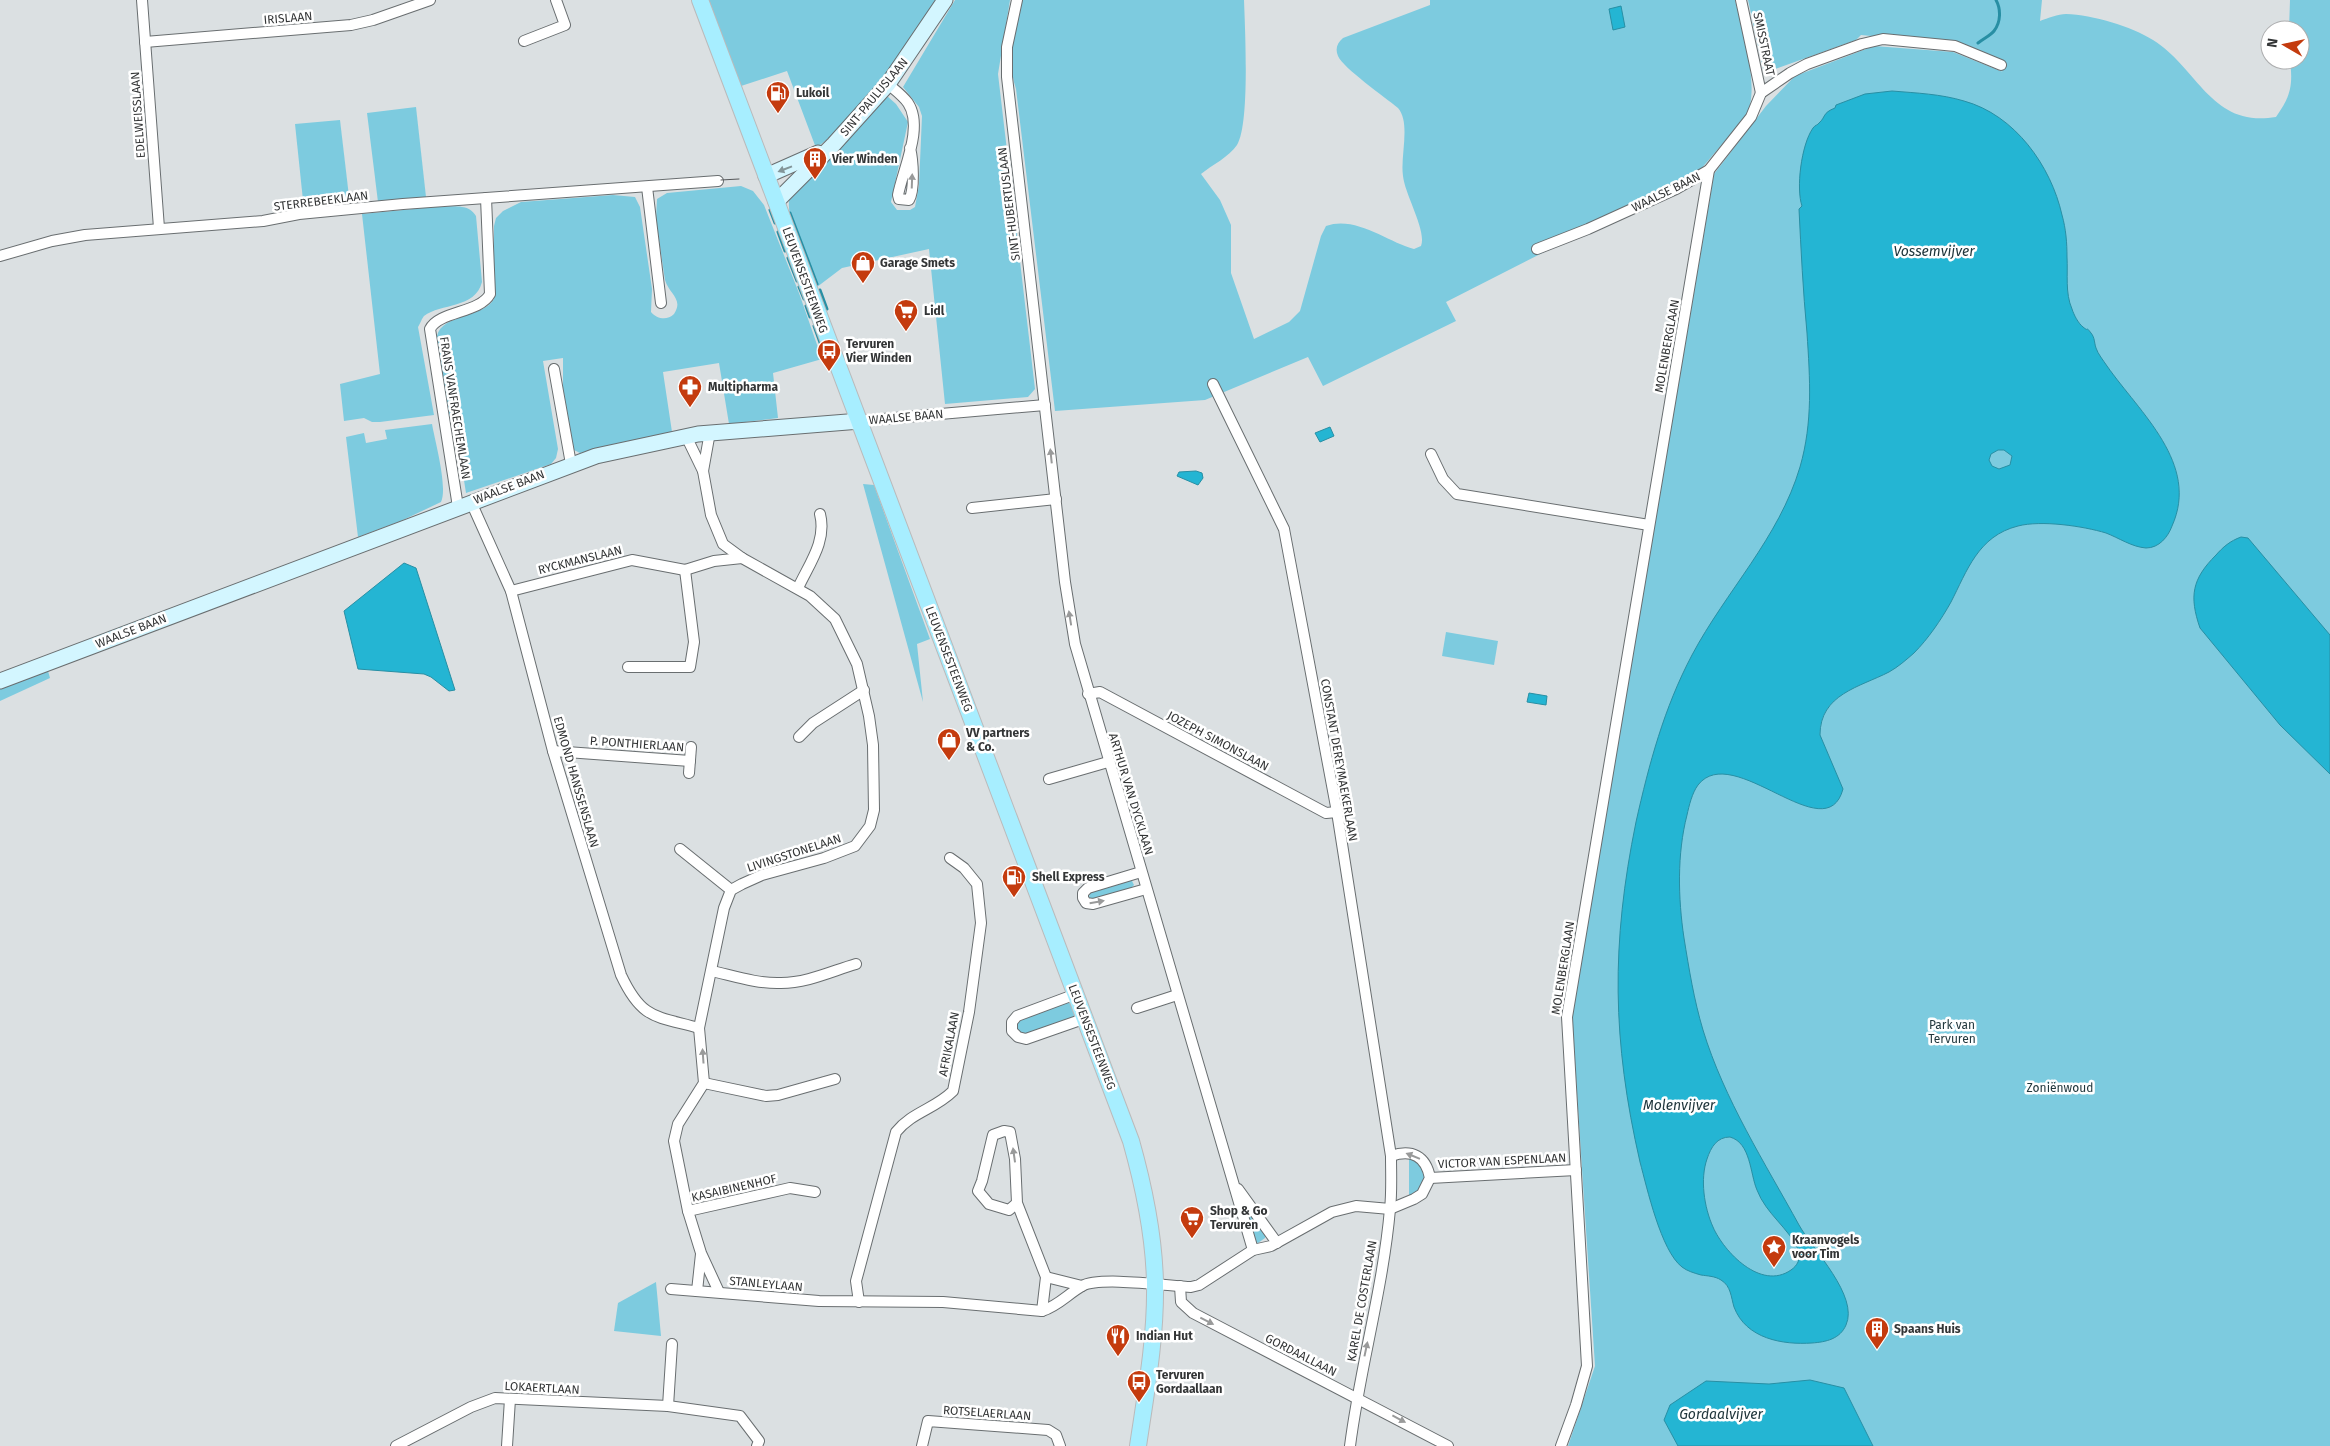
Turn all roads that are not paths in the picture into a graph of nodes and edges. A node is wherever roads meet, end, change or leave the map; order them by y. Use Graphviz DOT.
graph roads {
  1 [pos="142,0"];
  2 [pos="430,0"];
  3 [pos="556,0"];
  4 [pos="700,0"];
  5 [pos="946,0"];
  6 [pos="1016,0"];
  7 [pos="1741,0"];
  8 [pos="524,41"];
  9 [pos="145,42"];
  10 [pos="2001,65"];
  11 [pos="888,84"];
  12 [pos="1761,93"];
  13 [pos="834,144"];
  14 [pos="910,148"];
  15 [pos="1709,170"];
  16 [pos="766,176"];
  17 [pos="718,181"];
  18 [pos="647,187"];
  19 [pos="486,198"];
  20 [pos="776,202"];
  21 [pos="159,228"];
  22 [pos="1537,249"];
  23 [pos="0,256"];
  24 [pos="662,303"];
  25 [pos="554,369"];
  26 [pos="1213,384"];
  27 [pos="1045,405"];
  28 [pos="860,421"];
  29 [pos="710,432"];
  30 [pos="686,436"];
  31 [pos="1431,454"];
  32 [pos="571,464"];
  33 [pos="703,471"];
  34 [pos="1056,498"];
  35 [pos="465,504"];
  36 [pos="972,508"];
  37 [pos="820,514"];
  38 [pos="1649,525"];
  39 [pos="723,544"];
  40 [pos="742,558"];
  41 [pos="714,561"];
  42 [pos="685,570"];
  43 [pos="798,588"];
  44 [pos="511,591"];
  45 [pos="628,666"];
  46 [pos="0,681"];
  47 [pos="864,690"];
  48 [pos="1088,694"];
  49 [pos="799,737"];
  50 [pos="691,747"];
  51 [pos="553,751"];
  52 [pos="690,761"];
  53 [pos="1108,762"];
  54 [pos="689,773"];
  55 [pos="1049,779"];
  56 [pos="1337,812"];
  57 [pos="680,849"];
  58 [pos="950,858"];
  59 [pos="1141,872"];
  60 [pos="731,890"];
  61 [pos="1146,890"];
  62 [pos="856,964"];
  63 [pos="712,972"];
  64 [pos="1076,994"];
  65 [pos="1177,995"];
  66 [pos="1137,1008"];
  67 [pos="1086,1018"];
  68 [pos="699,1028"];
  69 [pos="835,1079"];
  70 [pos="704,1083"];
  71 [pos="1391,1156"];
  72 [pos="1576,1170"];
  73 [pos="1430,1178"];
  74 [pos="1233,1182"];
  75 [pos="815,1192"];
  76 [pos="1017,1203"];
  77 [pos="1390,1209"];
  78 [pos="688,1211"];
  79 [pos="1277,1243"];
  80 [pos="1253,1250"];
  81 [pos="701,1253"];
  82 [pos="1046,1277"];
  83 [pos="1155,1285"];
  84 [pos="1082,1286"];
  85 [pos="1180,1286"];
  86 [pos="670,1289"];
  87 [pos="697,1291"];
  88 [pos="719,1292"];
  89 [pos="859,1302"];
  90 [pos="1042,1311"];
  91 [pos="672,1344"];
  92 [pos="1356,1397"];
  93 [pos="510,1398"];
  94 [pos="668,1406"];
  95 [pos="396,1446"];
  96 [pos="507,1446"];
  97 [pos="757,1446"];
  98 [pos="922,1446"];
  99 [pos="1060,1446"];
  100 [pos="1138,1446"];
  101 [pos="1350,1446"];
  102 [pos="1448,1446"];
  103 [pos="1561,1446"];
  1 -- 9 [label="street, EDELWEISSLAAN"];
  2 -- 9 [label="street, IRISLAAN"];
  3 -- 8 [label="street"];
  4 -- 16 [label="main road, LEUVENSESTEENWEG"];
  5 -- 11 [label="street, SINT-PAULUSLAAN"];
  6 -- 27 [label="street, SINT-HUBERTUSLAAN"];
  7 -- 12 [label="street, SMISSTRAAT"];
  9 -- 21 [label="street, EDELWEISSLAAN"];
  10 -- 12 [label="street"];
  11 -- 13 [label="street, SINT-PAULUSLAAN"];
  11 -- 14 [label="street"];
  12 -- 15 [label="street, WAALSE BAAN"];
  13 -- 16 [label="street, SINT-PAULUSLAAN, one-way"];
  13 -- 20 [label="street, SINT-PAULUSLAAN"];
  15 -- 22 [label="street, WAALSE BAAN"];
  15 -- 38 [label="street, MOLENBERGLAAN"];
  16 -- 20 [label="main road, LEUVENSESTEENWEG"];
  17 -- 18 [label="street, STERREBEEKLAAN"];
  18 -- 19 [label="street, STERREBEEKLAAN"];
  18 -- 24 [label="street"];
  19 -- 21 [label="street, STERREBEEKLAAN"];
  19 -- 35 [label="street, FRANS VANFRAECHEMLAAN"];
  20 -- 28 [label="main road, LEUVENSESTEENWEG"];
  21 -- 23 [label="street, STERREBEEKLAAN"];
  25 -- 32 [label="street"];
  26 -- 56 [label="street, CONSTANT DEREYMAEKERLAAN"];
  27 -- 28 [label="street, WAALSE BAAN"];
  34 -- 27 [label="street, ARTHUR VAN DYCKLAAN, one-way"];
  28 -- 29 [label="street, WAALSE BAAN"];
  28 -- 64 [label="main road, LEUVENSESTEENWEG"];
  29 -- 30 [label="street, WAALSE BAAN"];
  29 -- 33 [label="street, LIVINGSTONELAAN"];
  30 -- 32 [label="street, WAALSE BAAN"];
  30 -- 33 [label="street, LIVINGSTONELAAN"];
  31 -- 38 [label="street"];
  32 -- 35 [label="street, WAALSE BAAN"];
  33 -- 39 [label="street, LIVINGSTONELAAN"];
  34 -- 36 [label="street"];
  48 -- 34 [label="street, ARTHUR VAN DYCKLAAN, one-way"];
  35 -- 44 [label="street, EDMOND HANSSENSLAAN"];
  35 -- 46 [label="street, WAALSE BAAN"];
  37 -- 43 [label="street"];
  38 -- 72 [label="street, MOLENBERGLAAN"];
  39 -- 40 [label="street, LIVINGSTONELAAN"];
  39 -- 41 [label="street"];
  40 -- 41 [label="street, RYCKMANSLAAN"];
  40 -- 43 [label="street, LIVINGSTONELAAN"];
  41 -- 42 [label="street, RYCKMANSLAAN"];
  42 -- 44 [label="street, RYCKMANSLAAN"];
  42 -- 45 [label="street"];
  43 -- 47 [label="street, LIVINGSTONELAAN"];
  44 -- 51 [label="street, EDMOND HANSSENSLAAN"];
  47 -- 49 [label="street"];
  47 -- 60 [label="street, LIVINGSTONELAAN"];
  48 -- 53 [label="street, ARTHUR VAN DYCKLAAN"];
  48 -- 56 [label="street, JOZEPH SIMONSLAAN"];
  50 -- 52 [label="street, P. PONTHIERLAAN"];
  51 -- 52 [label="street, P. PONTHIERLAAN"];
  51 -- 68 [label="street, EDMOND HANSSENSLAAN"];
  52 -- 54 [label="street, P. PONTHIERLAAN"];
  53 -- 55 [label="street"];
  53 -- 59 [label="street, ARTHUR VAN DYCKLAAN"];
  56 -- 71 [label="street, CONSTANT DEREYMAEKERLAAN"];
  57 -- 60 [label="street"];
  58 -- 89 [label="street, AFRIKALAAN"];
  59 -- 61 [label="street, ARTHUR VAN DYCKLAAN"];
  59 -- 61 [label="street, one-way"];
  60 -- 63 [label="street"];
  61 -- 65 [label="street, ARTHUR VAN DYCKLAAN"];
  62 -- 63 [label="street"];
  63 -- 68 [label="street"];
  64 -- 67 [label="main road, LEUVENSESTEENWEG"];
  64 -- 67 [label="street"];
  65 -- 66 [label="street"];
  65 -- 74 [label="street, ARTHUR VAN DYCKLAAN"];
  67 -- 83 [label="main road, LEUVENSESTEENWEG"];
  70 -- 68 [label="street, one-way"];
  69 -- 70 [label="street"];
  70 -- 78 [label="street"];
  73 -- 71 [label="street, one-way"];
  71 -- 77 [label="street, CONSTANT DEREYMAEKERLAAN"];
  72 -- 73 [label="street, VICTOR VAN ESPENLAAN"];
  72 -- 103 [label="street, MOLENBERGLAAN"];
  73 -- 77 [label="street"];
  74 -- 79 [label="street, ARTHUR VAN DYCKLAAN"];
  74 -- 80 [label="street, ARTHUR VAN DYCKLAAN"];
  75 -- 78 [label="street, KASAIBINENHOF"];
  76 -- 76 [label="street, one-way"];
  76 -- 82 [label="street"];
  77 -- 79 [label="street"];
  92 -- 77 [label="street, KAREL DE COSTERLAAN, one-way"];
  78 -- 81 [label="street"];
  79 -- 80 [label="street"];
  80 -- 85 [label="street"];
  81 -- 87 [label="street"];
  81 -- 88 [label="street"];
  82 -- 84 [label="street"];
  82 -- 90 [label="street"];
  83 -- 84 [label="street"];
  83 -- 85 [label="street"];
  83 -- 100 [label="main road, LEUVENSESTEENWEG"];
  84 -- 90 [label="street"];
  85 -- 92 [label="street, GORDAALLAAN, one-way"];
  86 -- 87 [label="street, STANLEYLAAN"];
  87 -- 88 [label="street, STANLEYLAAN"];
  88 -- 89 [label="street, STANLEYLAAN"];
  89 -- 90 [label="street, STANLEYLAAN"];
  91 -- 94 [label="street"];
  92 -- 101 [label="street, KAREL DE COSTERLAAN"];
  92 -- 102 [label="street, GORDAALLAAN, one-way"];
  93 -- 94 [label="street, LOKAERTLAAN"];
  93 -- 95 [label="street, LOKAERTLAAN"];
  93 -- 96 [label="street"];
  94 -- 97 [label="street, LOKAERTLAAN"];
  98 -- 99 [label="street, ROTSELAERLAAN"];
}
